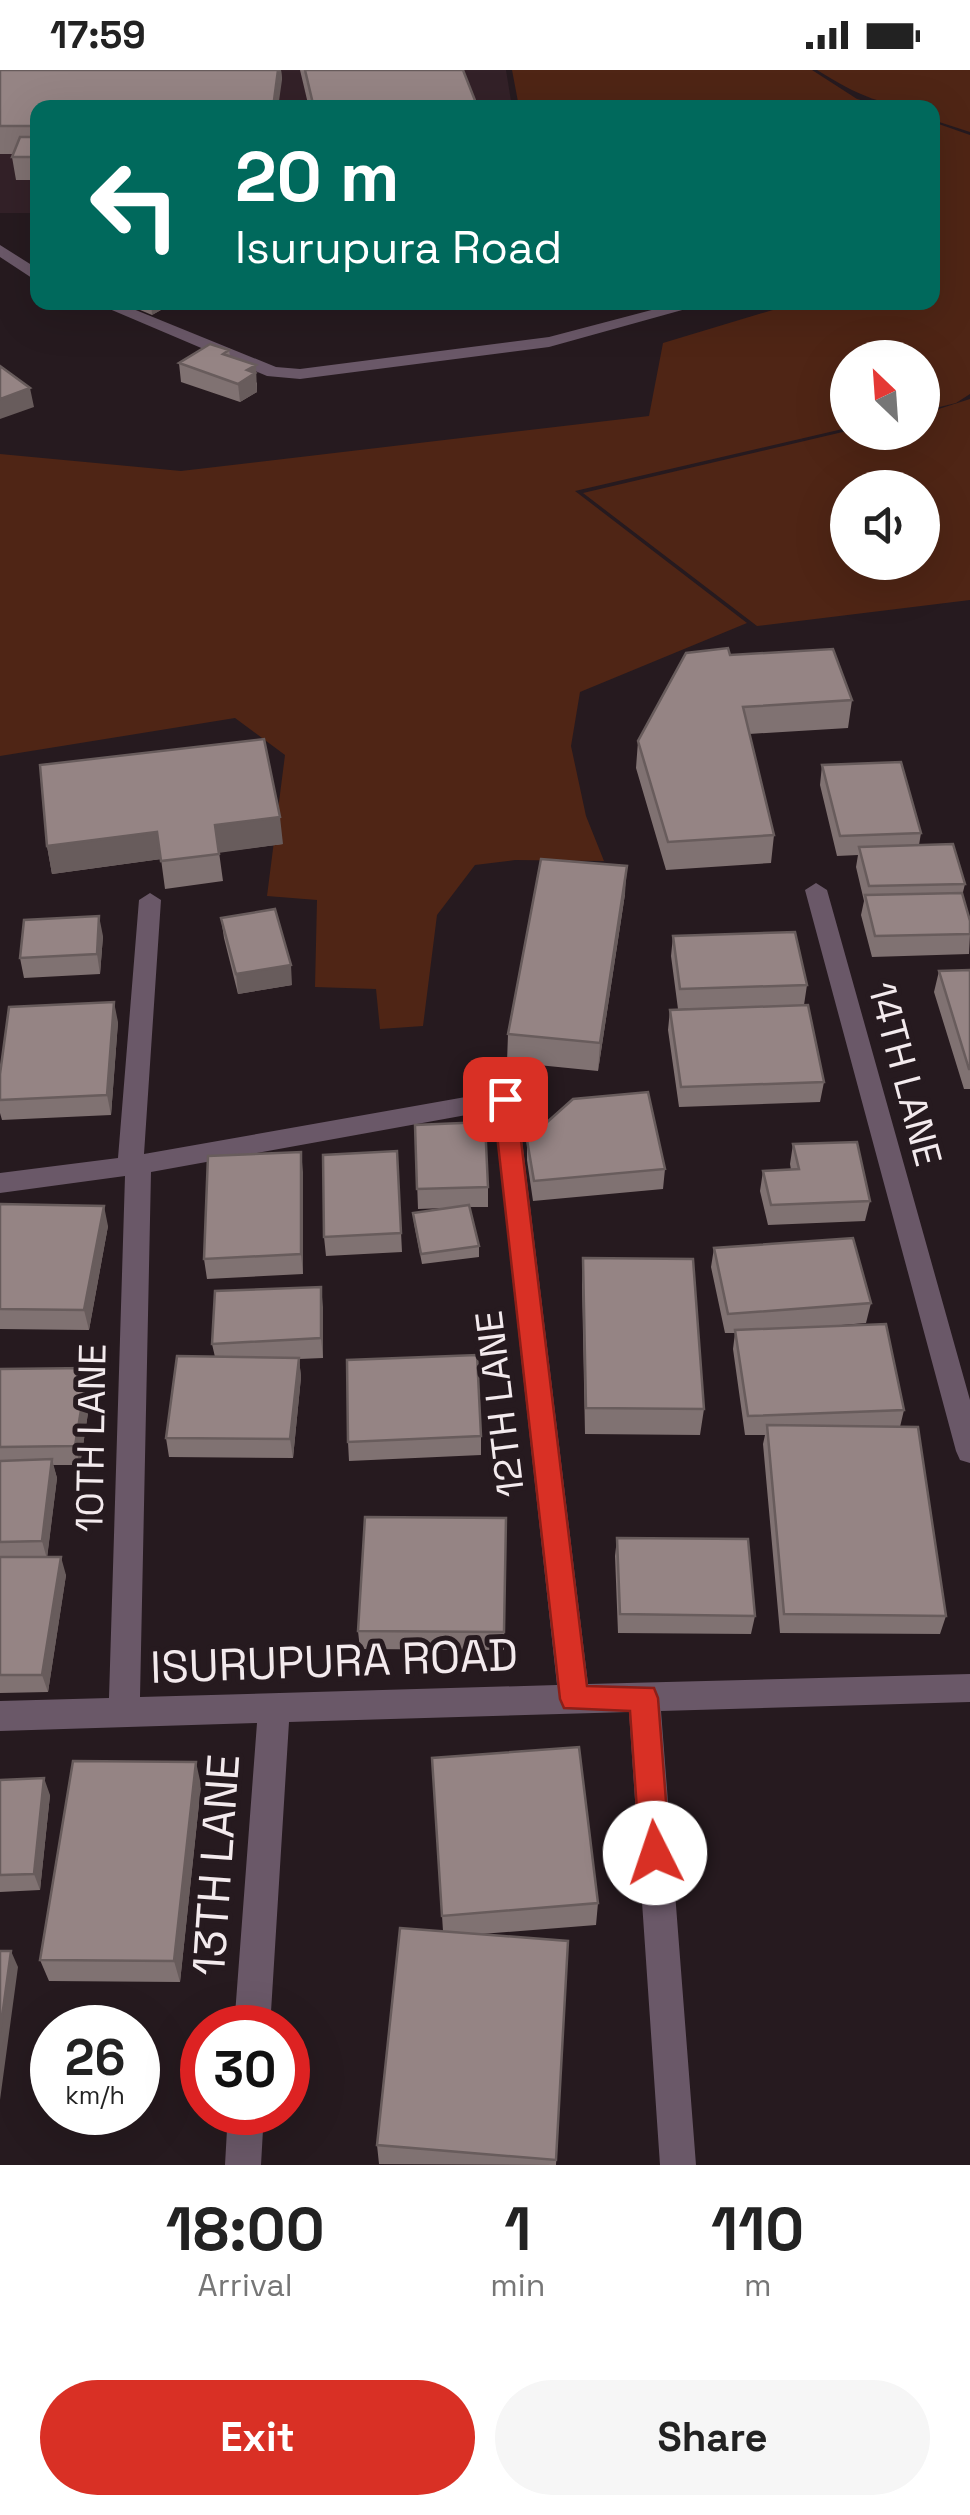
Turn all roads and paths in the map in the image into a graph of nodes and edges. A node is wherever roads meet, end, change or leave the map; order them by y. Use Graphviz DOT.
graph roads {
  1 [pos="0,250"];
  2 [pos="30,271"];
  3 [pos="121,310"];
  4 [pos="673,310"];
  5 [pos="816,890"];
  6 [pos="150,900"];
  7 [pos="134,1166"];
  8 [pos="0,1183"];
  9 [pos="970,1451"];
  10 [pos="970,1688"];
  11 [pos="644,1698"];
  12 [pos="574,1699"];
  13 [pos="274,1708"];
  14 [pos="124,1712"];
  15 [pos="0,1716"];
  16 [pos="254,2005"];
  17 [pos="245,2135"];
  18 [pos="243,2165"];
  19 [pos="678,2165"];
  1 -- 2 [label="street"];
  3 -- 4 [label="street"];
  5 -- 9 [label="street, 14TH LANE"];
  6 -- 7 [label="street, 10TH LANE"];
  7 -- 8 [label="street"];
  7 -- 12 [label="street, 12TH LANE"];
  7 -- 14 [label="street, 10TH LANE"];
  10 -- 11 [label="street, ISURUPURA ROAD"];
  11 -- 12 [label="street, ISURUPURA ROAD"];
  11 -- 19 [label="street"];
  12 -- 13 [label="street, ISURUPURA ROAD"];
  13 -- 14 [label="street, ISURUPURA ROAD"];
  13 -- 16 [label="street, 13TH LANE"];
  14 -- 15 [label="street, ISURUPURA ROAD"];
  17 -- 18 [label="street"];
}
